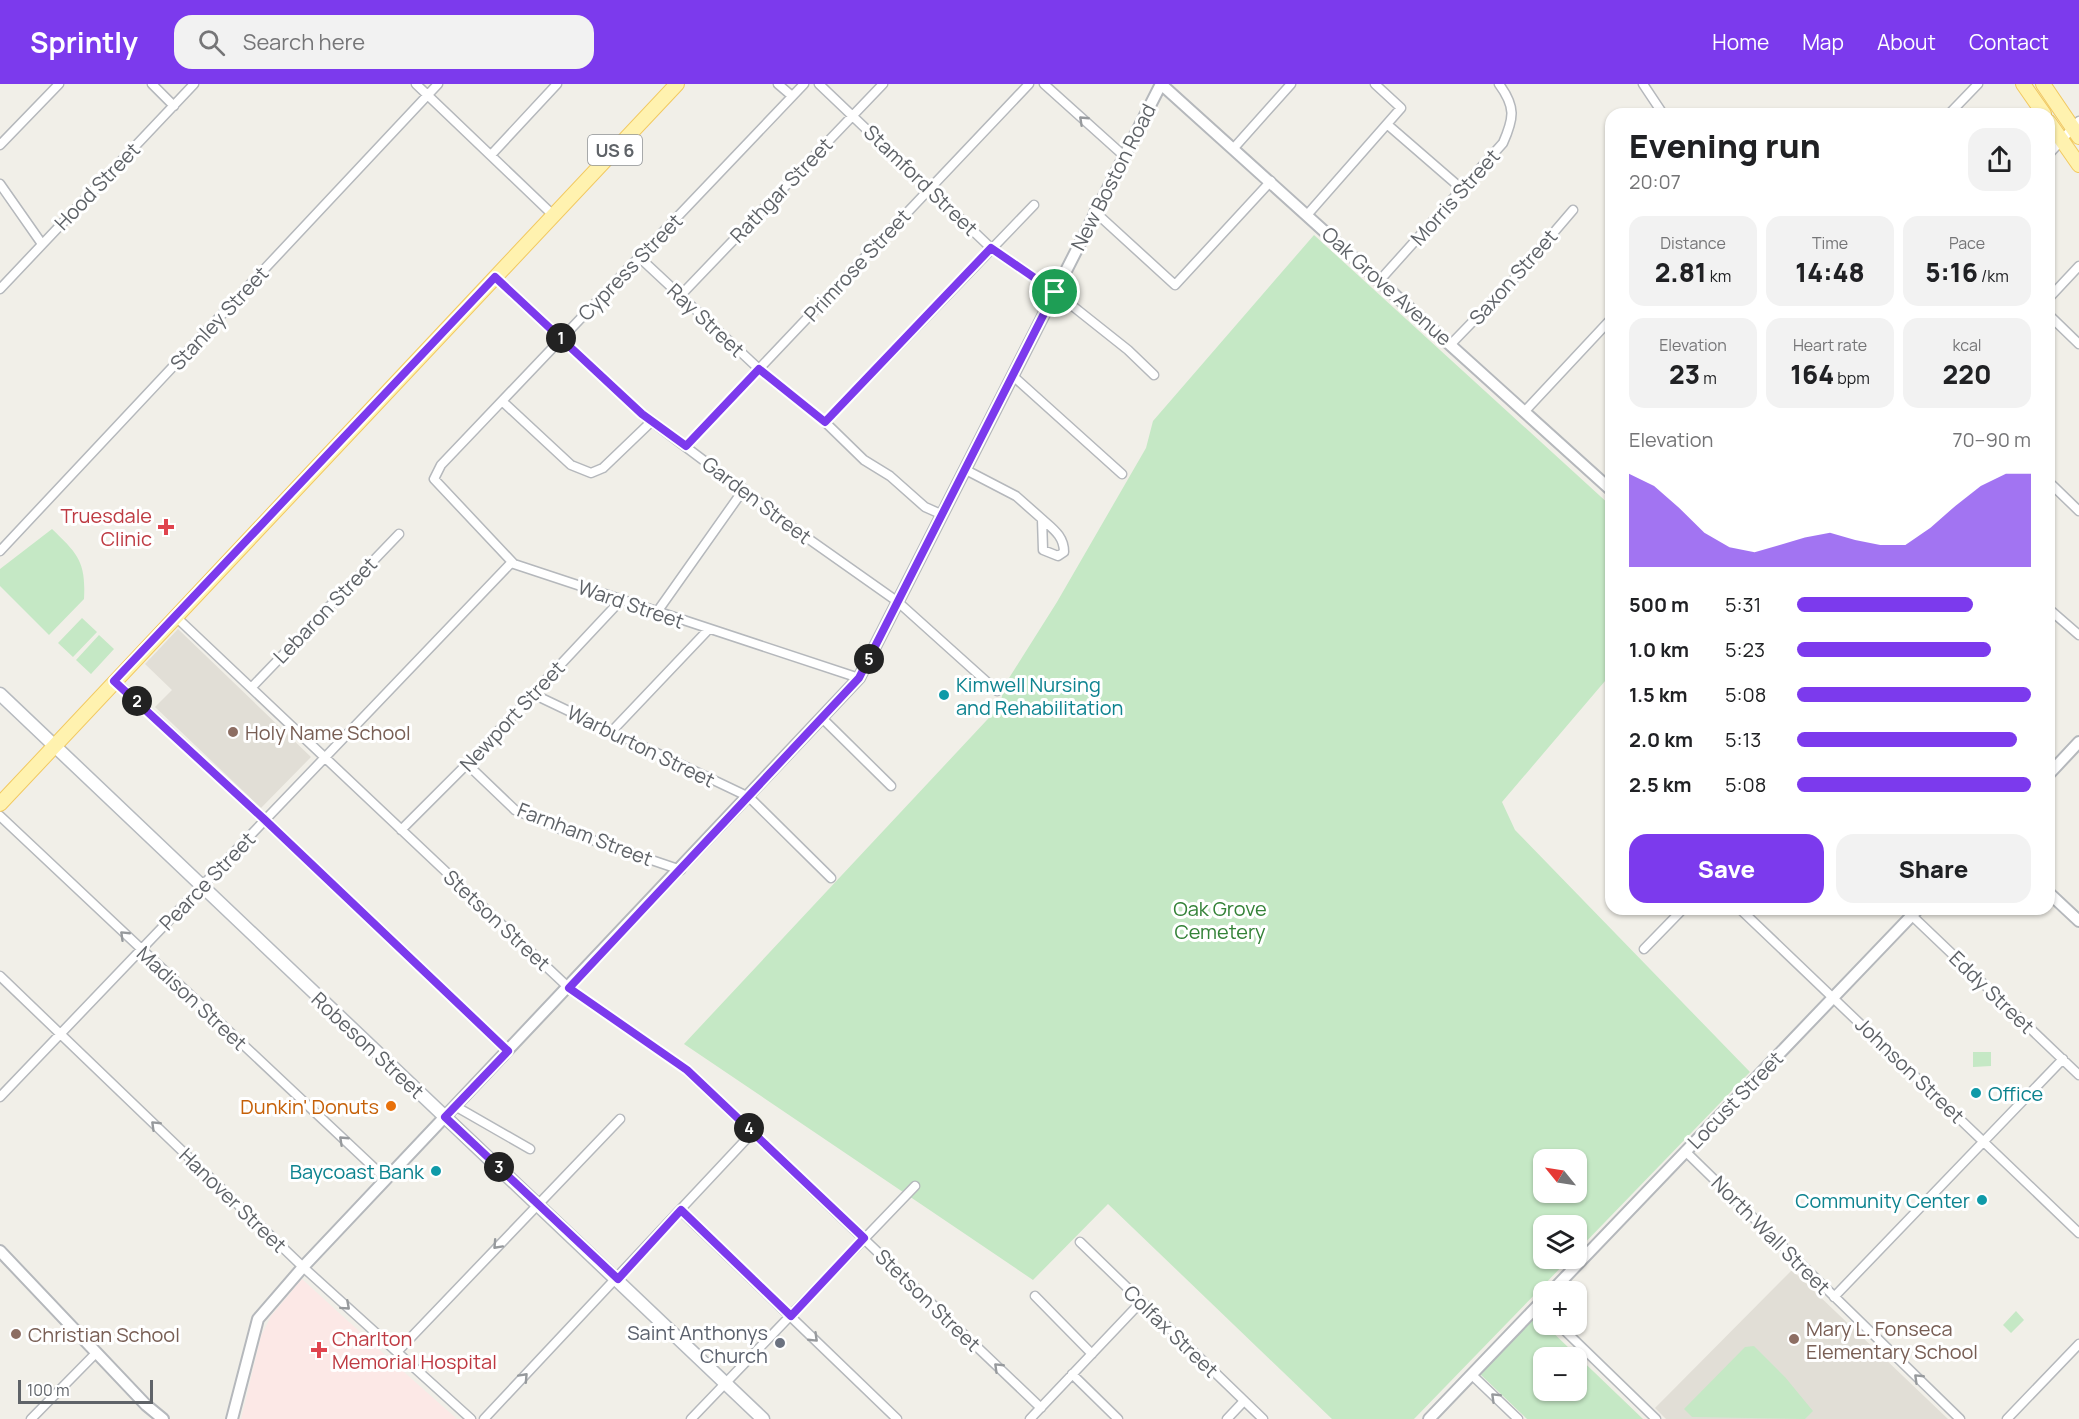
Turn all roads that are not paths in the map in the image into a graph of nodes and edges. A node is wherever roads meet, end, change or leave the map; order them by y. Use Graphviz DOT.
graph roads {
  1 [pos="59,84"];
  2 [pos="152,84"];
  3 [pos="194,84"];
  4 [pos="416,84"];
  5 [pos="438,84"];
  6 [pos="557,84"];
  7 [pos="677,84"];
  8 [pos="778,84"];
  9 [pos="804,84"];
  10 [pos="819,84"];
  11 [pos="884,84"];
  12 [pos="1029,84"];
  13 [pos="1044,84"];
  14 [pos="1161,84"];
  15 [pos="1291,84"];
  16 [pos="1376,84"];
  17 [pos="1499,84"];
  18 [pos="1643,84"];
  19 [pos="1978,84"];
  20 [pos="2023,84"];
  21 [pos="2043,84"];
  22 [pos="428,95"];
  23 [pos="792,96"];
  24 [pos="174,106"];
  25 [pos="1659,108"];
  26 [pos="1955,108"];
  27 [pos="2040,108"];
  28 [pos="854,115"];
  29 [pos="1388,125"];
  30 [pos="2077,129"];
  31 [pos="2055,130"];
  32 [pos="2062,140"];
  33 [pos="0,145"];
  34 [pos="2055,148"];
  35 [pos="1233,149"];
  36 [pos="491,155"];
  37 [pos="1123,155"];
  38 [pos="2079,165"];
  39 [pos="1271,181"];
  40 [pos="0,184"];
  41 [pos="929,189"];
  42 [pos="1462,190"];
  43 [pos="1034,206"];
  44 [pos="1573,210"];
  45 [pos="1094,211"];
  46 [pos="1307,215"];
  47 [pos="554,216"];
  48 [pos="42,244"];
  49 [pos="991,248"];
  50 [pos="639,257"];
  51 [pos="2079,266"];
  52 [pos="495,277"];
  53 [pos="1380,280"];
  54 [pos="0,289"];
  55 [pos="1055,292"];
  56 [pos="2055,292"];
  57 [pos="680,296"];
  58 [pos="2055,321"];
  59 [pos="1605,325"];
  60 [pos="561,339"];
  61 [pos="1451,344"];
  62 [pos="2079,344"];
  63 [pos="759,369"];
  64 [pos="1154,375"];
  65 [pos="1013,376"];
  66 [pos="502,401"];
  67 [pos="1525,411"];
  68 [pos="652,421"];
  69 [pos="825,422"];
  70 [pos="686,446"];
  71 [pos="966,470"];
  72 [pos="1122,474"];
  73 [pos="434,479"];
  74 [pos="1605,484"];
  75 [pos="2055,488"];
  76 [pos="744,489"];
  77 [pos="2079,511"];
  78 [pos="943,515"];
  79 [pos="1042,519"];
  80 [pos="399,534"];
  81 [pos="0,551"];
  82 [pos="514,564"];
  83 [pos="621,600"];
  84 [pos="898,602"];
  85 [pos="657,612"];
  86 [pos="2055,614"];
  87 [pos="175,616"];
  88 [pos="708,630"];
  89 [pos="2079,635"];
  90 [pos="859,678"];
  91 [pos="114,681"];
  92 [pos="252,687"];
  93 [pos="997,691"];
  94 [pos="0,693"];
  95 [pos="533,694"];
  96 [pos="822,718"];
  97 [pos="612,731"];
  98 [pos="54,745"];
  99 [pos="2077,749"];
  100 [pos="327,758"];
  101 [pos="467,764"];
  102 [pos="2055,765"];
  103 [pos="891,786"];
  104 [pos="748,797"];
  105 [pos="0,804"];
  106 [pos="0,816"];
  107 [pos="265,820"];
  108 [pos="402,830"];
  109 [pos="681,870"];
  110 [pos="831,878"];
  111 [pos="202,886"];
  112 [pos="2055,899"];
  113 [pos="1677,915"];
  114 [pos="1746,915"];
  115 [pos="1908,915"];
  116 [pos="1916,915"];
  117 [pos="2079,921"];
  118 [pos="1644,949"];
  119 [pos="141,950"];
  120 [pos="0,976"];
  121 [pos="569,988"];
  122 [pos="1834,997"];
  123 [pos="60,1034"];
  124 [pos="508,1051"];
  125 [pos="2063,1059"];
  126 [pos="2079,1075"];
  127 [pos="0,1097"];
  128 [pos="455,1106"];
  129 [pos="445,1117"];
  130 [pos="620,1119"];
  131 [pos="753,1132"];
  132 [pos="1984,1141"];
  133 [pos="531,1149"];
  134 [pos="1685,1151"];
  135 [pos="386,1179"];
  136 [pos="915,1186"];
  137 [pos="537,1203"];
  138 [pos="681,1210"];
  139 [pos="2079,1233"];
  140 [pos="864,1238"];
  141 [pos="1080,1242"];
  142 [pos="0,1251"];
  143 [pos="303,1267"];
  144 [pos="618,1279"];
  145 [pos="1561,1281"];
  146 [pos="1035,1296"];
  147 [pos="1834,1297"];
  148 [pos="1142,1302"];
  149 [pos="1533,1314"];
  150 [pos="791,1316"];
  151 [pos="1569,1335"];
  152 [pos="2079,1344"];
  153 [pos="397,1352"];
  154 [pos="96,1353"];
  155 [pos="1092,1353"];
  156 [pos="1072,1374"];
  157 [pos="1472,1375"];
  158 [pos="725,1382"];
  159 [pos="1244,1401"];
  160 [pos="146,1405"];
  161 [pos="1041,1408"];
  162 [pos="31,1419"];
  163 [pos="154,1419"];
  164 [pos="163,1419"];
  165 [pos="232,1419"];
  166 [pos="471,1419"];
  167 [pos="484,1419"];
  168 [pos="691,1419"];
  169 [pos="763,1419"];
  170 [pos="897,1419"];
  171 [pos="1030,1419"];
  172 [pos="1118,1419"];
  173 [pos="1227,1419"];
  174 [pos="1263,1419"];
  175 [pos="1429,1419"];
  176 [pos="1518,1419"];
  177 [pos="1656,1419"];
  178 [pos="1960,1419"];
  179 [pos="2007,1419"];
  1 -- 33 [label="street"];
  2 -- 24 [label="street"];
  3 -- 24 [label="street, Hood Street"];
  4 -- 22 [label="street"];
  5 -- 22 [label="street, Stanley Street"];
  6 -- 36 [label="street"];
  7 -- 47 [label="main road, US 6"];
  8 -- 23 [label="street"];
  9 -- 23 [label="street, Cypress Street"];
  10 -- 28 [label="street, Stamford Street"];
  11 -- 28 [label="street, Rathgar Street"];
  12 -- 41 [label="street, Primrose Street"];
  37 -- 13 [label="street, one-way"];
  14 -- 35 [label="street, Oak Grove Avenue"];
  14 -- 37 [label="street, New Boston Road"];
  15 -- 35 [label="street"];
  16 -- 29 [label="street"];
  17 -- 42 [label="street, Morris Street"];
  18 -- 25 [label="street"];
  19 -- 26 [label="street"];
  20 -- 27 [label="main road"];
  21 -- 30 [label="main road"];
  22 -- 36 [label="street"];
  22 -- 81 [label="street, Stanley Street"];
  23 -- 50 [label="street, Cypress Street"];
  24 -- 48 [label="street, Hood Street"];
  28 -- 41 [label="street, Stamford Street"];
  28 -- 57 [label="street, Rathgar Street"];
  29 -- 42 [label="street"];
  29 -- 46 [label="street"];
  30 -- 32 [label="street"];
  31 -- 32 [label="main road"];
  32 -- 34 [label="street"];
  32 -- 38 [label="main road"];
  35 -- 39 [label="street, Oak Grove Avenue"];
  36 -- 47 [label="street"];
  37 -- 45 [label="street, New Boston Road"];
  39 -- 45 [label="street"];
  39 -- 46 [label="street, Oak Grove Avenue"];
  40 -- 48 [label="street"];
  41 -- 49 [label="street, Stamford Street"];
  41 -- 63 [label="street, Primrose Street"];
  42 -- 53 [label="street, Morris Street"];
  43 -- 49 [label="street"];
  44 -- 61 [label="street, Saxon Street"];
  45 -- 55 [label="street, New Boston Road"];
  46 -- 53 [label="street, Oak Grove Avenue"];
  47 -- 52 [label="main road, US 6"];
  48 -- 54 [label="street, Hood Street"];
  49 -- 55 [label="street, Stamford Street"];
  49 -- 69 [label="street"];
  50 -- 57 [label="street, Ray Street"];
  50 -- 60 [label="street, Cypress Street"];
  51 -- 56 [label="street"];
  52 -- 60 [label="street, Garden Street"];
  52 -- 87 [label="main road, US 6"];
  53 -- 61 [label="street, Oak Grove Avenue"];
  55 -- 64 [label="street, Stamford Street"];
  55 -- 65 [label="street, New Boston Road"];
  57 -- 63 [label="street, Ray Street"];
  58 -- 62 [label="street"];
  59 -- 67 [label="street"];
  60 -- 66 [label="street, Cypress Street"];
  60 -- 68 [label="street, Garden Street"];
  61 -- 67 [label="street, Oak Grove Avenue"];
  63 -- 69 [label="street, Ray Street"];
  63 -- 70 [label="street, Primrose Street"];
  65 -- 71 [label="street, New Boston Road"];
  65 -- 72 [label="street"];
  66 -- 68 [label="street"];
  66 -- 73 [label="street, Cypress Street"];
  67 -- 74 [label="street, Oak Grove Avenue"];
  68 -- 70 [label="street, Garden Street"];
  69 -- 78 [label="street, Ray Street"];
  70 -- 76 [label="street, Garden Street"];
  71 -- 78 [label="street, New Boston Road"];
  71 -- 79 [label="street"];
  73 -- 82 [label="street, Ward Street"];
  75 -- 77 [label="street"];
  76 -- 84 [label="street, Garden Street"];
  76 -- 85 [label="street"];
  78 -- 84 [label="street, New Boston Road"];
  80 -- 92 [label="street, Lebaron Street"];
  82 -- 83 [label="street, Ward Street"];
  82 -- 100 [label="street, Pearce Street"];
  83 -- 85 [label="street, Ward Street"];
  83 -- 95 [label="street, Newport Street"];
  84 -- 90 [label="street, New Boston Road"];
  84 -- 93 [label="street, Garden Street"];
  85 -- 88 [label="street, Ward Street"];
  86 -- 89 [label="street"];
  87 -- 91 [label="main road, US 6"];
  87 -- 92 [label="street, Stetson Street"];
  88 -- 90 [label="street, Ward Street"];
  88 -- 97 [label="street"];
  90 -- 96 [label="street, New Boston Road"];
  91 -- 98 [label="main road, US 6"];
  91 -- 107 [label="street"];
  92 -- 100 [label="street, Stetson Street"];
  94 -- 98 [label="main road, Robeson Street"];
  95 -- 97 [label="street, Warburton Street"];
  95 -- 101 [label="street, Newport Street"];
  96 -- 103 [label="street"];
  96 -- 104 [label="street, New Boston Road"];
  97 -- 104 [label="street, Warburton Street"];
  98 -- 105 [label="main road, US 6"];
  98 -- 111 [label="main road, Robeson Street"];
  99 -- 102 [label="street"];
  100 -- 107 [label="street, Pearce Street"];
  100 -- 108 [label="street, Stetson Street"];
  101 -- 108 [label="street, Newport Street"];
  101 -- 109 [label="street, Farnham Street"];
  104 -- 109 [label="street, New Boston Road"];
  104 -- 110 [label="street, Warburton Street"];
  119 -- 106 [label="street, Madison Street, one-way"];
  107 -- 111 [label="street, Pearce Street"];
  107 -- 124 [label="street"];
  108 -- 121 [label="street, Stetson Street"];
  109 -- 121 [label="street, New Boston Road"];
  111 -- 119 [label="street, Pearce Street"];
  111 -- 129 [label="main road, Robeson Street"];
  112 -- 117 [label="street"];
  113 -- 118 [label="street"];
  114 -- 122 [label="street, Johnson Street"];
  115 -- 122 [label="street, Locust Street"];
  116 -- 125 [label="street, Eddy Street"];
  119 -- 123 [label="street, Pearce Street"];
  135 -- 119 [label="street, Madison Street, one-way"];
  120 -- 123 [label="street, Hanover Street"];
  121 -- 124 [label="street, New Boston Road"];
  121 -- 131 [label="street, Stetson Street"];
  122 -- 132 [label="street, Johnson Street"];
  122 -- 134 [label="street, Locust Street"];
  123 -- 127 [label="street, Pearce Street"];
  143 -- 123 [label="street, Hanover Street, one-way"];
  124 -- 128 [label="street, New Boston Road"];
  125 -- 126 [label="street, Eddy Street"];
  125 -- 132 [label="street"];
  128 -- 129 [label="street, New Boston Road"];
  128 -- 133 [label="street"];
  129 -- 135 [label="street, New Boston Road"];
  129 -- 137 [label="main road, Robeson Street"];
  130 -- 137 [label="street"];
  131 -- 138 [label="street"];
  131 -- 140 [label="street, Stetson Street"];
  132 -- 139 [label="street, Johnson Street"];
  132 -- 147 [label="street"];
  134 -- 145 [label="street, Locust Street"];
  134 -- 147 [label="street, North Wall Street"];
  135 -- 143 [label="street, New Boston Road"];
  136 -- 140 [label="street"];
  137 -- 144 [label="main road, Robeson Street"];
  137 -- 153 [label="street, one-way"];
  138 -- 144 [label="street"];
  138 -- 150 [label="street"];
  140 -- 150 [label="street"];
  161 -- 140 [label="street, Stetson Street, one-way"];
  141 -- 148 [label="street, Colfax Street"];
  142 -- 154 [label="street"];
  143 -- 153 [label="street, Hanover Street, one-way"];
  143 -- 165 [label="street, New Boston Road"];
  144 -- 158 [label="main road, Robeson Street"];
  167 -- 144 [label="street, one-way"];
  146 -- 155 [label="street"];
  178 -- 147 [label="street, North Wall Street, one-way"];
  148 -- 155 [label="street"];
  148 -- 159 [label="street, Colfax Street"];
  149 -- 157 [label="street"];
  150 -- 158 [label="street"];
  150 -- 170 [label="street, one-way"];
  151 -- 177 [label="street"];
  152 -- 179 [label="street"];
  153 -- 166 [label="street, Hanover Street"];
  154 -- 160 [label="street"];
  154 -- 162 [label="street"];
  155 -- 156 [label="street"];
  156 -- 161 [label="street"];
  156 -- 172 [label="street"];
  157 -- 175 [label="street"];
  176 -- 157 [label="street, one-way"];
  158 -- 168 [label="street"];
  158 -- 169 [label="main road, Robeson Street"];
  159 -- 173 [label="street"];
  159 -- 174 [label="street, Colfax Street"];
  160 -- 163 [label="street"];
  160 -- 164 [label="street"];
  161 -- 171 [label="street"];
}
